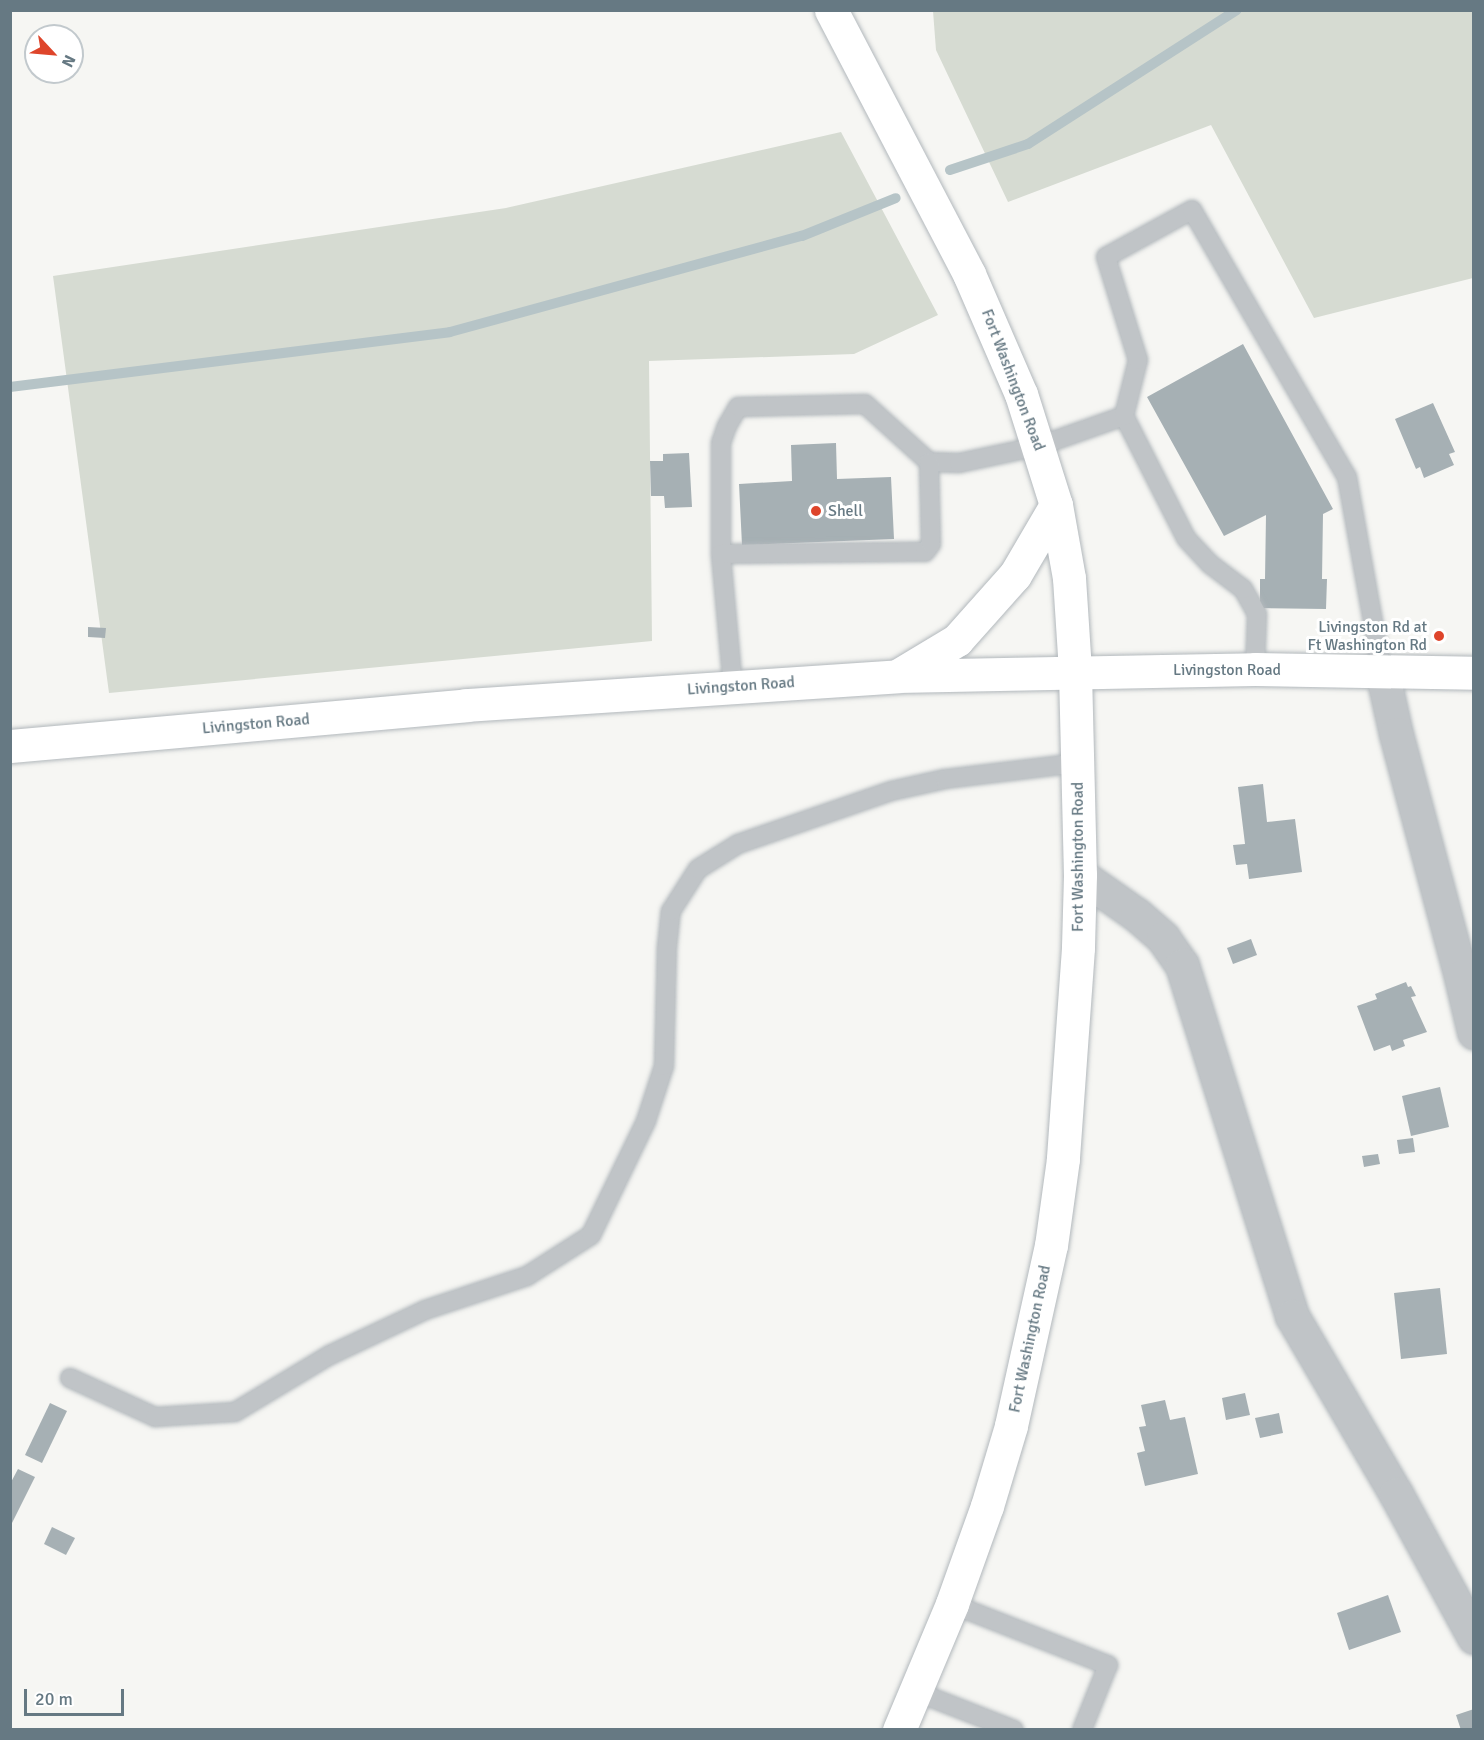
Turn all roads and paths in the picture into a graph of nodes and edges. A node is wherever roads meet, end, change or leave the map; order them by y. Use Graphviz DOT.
graph roads {
  1 [pos="831,10"];
  2 [pos="1124,416"];
  3 [pos="1039,446"];
  4 [pos="929,462"];
  5 [pos="1056,505"];
  6 [pos="721,555"];
  7 [pos="1255,669"];
  8 [pos="1382,671"];
  9 [pos="1075,672"];
  10 [pos="1473,673"];
  11 [pos="897,676"];
  12 [pos="733,687"];
  13 [pos="10,746"];
  14 [pos="1078,763"];
  15 [pos="1080,875"];
  16 [pos="1473,1032"];
  17 [pos="70,1378"];
  18 [pos="952,1604"];
  19 [pos="1473,1636"];
  20 [pos="917,1692"];
  21 [pos="899,1730"];
  22 [pos="1014,1730"];
  23 [pos="1082,1730"];
  1 -- 3 [label="main road, Fort Washington Road"];
  2 -- 3 [label="lane"];
  2 -- 7 [label="lane"];
  2 -- 8 [label="lane"];
  3 -- 4 [label="lane"];
  3 -- 5 [label="main road, Fort Washington Road"];
  4 -- 6 [label="lane"];
  4 -- 6 [label="lane"];
  5 -- 9 [label="main road, Fort Washington Road"];
  5 -- 11 [label="main road"];
  6 -- 12 [label="lane"];
  7 -- 8 [label="main road, Livingston Road"];
  7 -- 9 [label="main road, Livingston Road"];
  8 -- 10 [label="main road, Livingston Road"];
  8 -- 16 [label="street"];
  9 -- 11 [label="main road, Livingston Road"];
  9 -- 14 [label="main road, Fort Washington Road"];
  11 -- 12 [label="main road, Livingston Road"];
  12 -- 13 [label="main road, Livingston Road"];
  14 -- 15 [label="main road, Fort Washington Road"];
  14 -- 17 [label="lane"];
  15 -- 18 [label="main road, Fort Washington Road"];
  15 -- 19 [label="street"];
  18 -- 20 [label="main road, Fort Washington Road"];
  18 -- 23 [label="lane"];
  20 -- 21 [label="main road, Fort Washington Road"];
  20 -- 22 [label="lane"];
}
